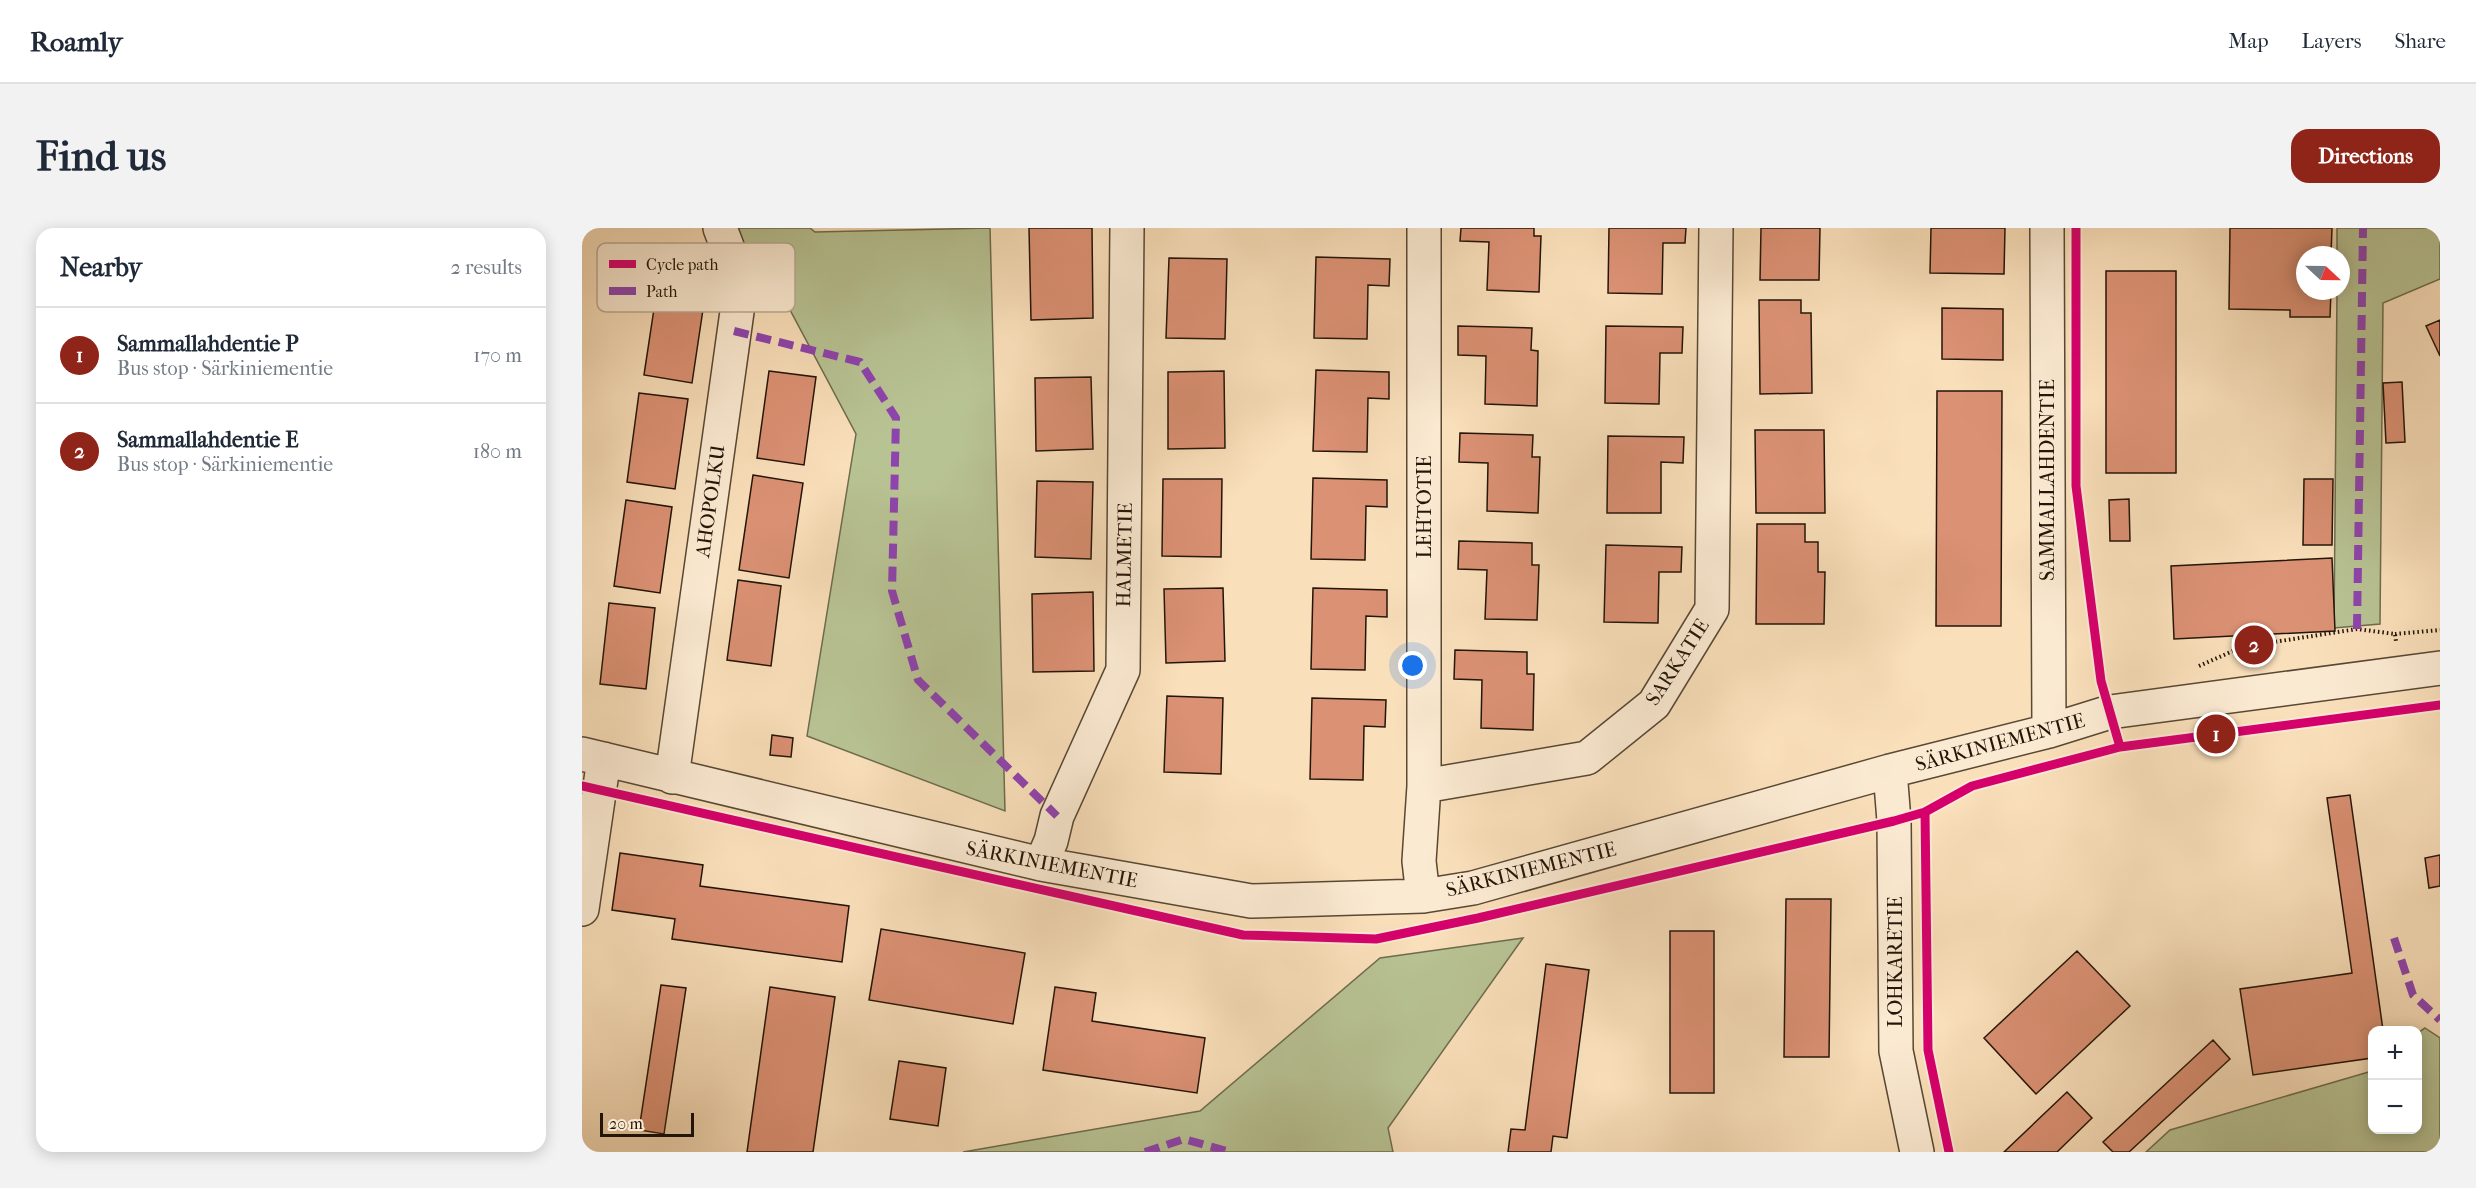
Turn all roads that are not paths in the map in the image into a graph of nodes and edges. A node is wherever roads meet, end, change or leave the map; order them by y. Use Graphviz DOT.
graph roads {
  1 [pos="720,228"];
  2 [pos="1127,228"];
  3 [pos="1424,228"];
  4 [pos="1716,228"];
  5 [pos="2047,228"];
  6 [pos="726,243"];
  7 [pos="737,312"];
  8 [pos="2440,668"];
  9 [pos="2049,732"];
  10 [pos="593,757"];
  11 [pos="1890,771"];
  12 [pos="672,777"];
  13 [pos="1424,786"];
  14 [pos="1041,864"];
  15 [pos="1423,896"];
  16 [pos="582,909"];
  17 [pos="1917,1152"];
  1 -- 6 [label="street, AHOPOLKU"];
  2 -- 14 [label="street, HALMETIE"];
  3 -- 13 [label="street, LEHTOTIE"];
  4 -- 13 [label="street, SARKATIE"];
  5 -- 9 [label="street, SAMMALLAHDENTIE"];
  7 -- 12 [label="street, AHOPOLKU"];
  8 -- 9 [label="street, SÄRKINIEMENTIE"];
  9 -- 11 [label="street, SÄRKINIEMENTIE"];
  10 -- 12 [label="street, SÄRKINIEMENTIE"];
  10 -- 16 [label="street"];
  11 -- 15 [label="street, SÄRKINIEMENTIE"];
  11 -- 17 [label="street, LOHKARETIE"];
  12 -- 14 [label="street, SÄRKINIEMENTIE"];
  13 -- 15 [label="street"];
  14 -- 15 [label="street, SÄRKINIEMENTIE"];
}
